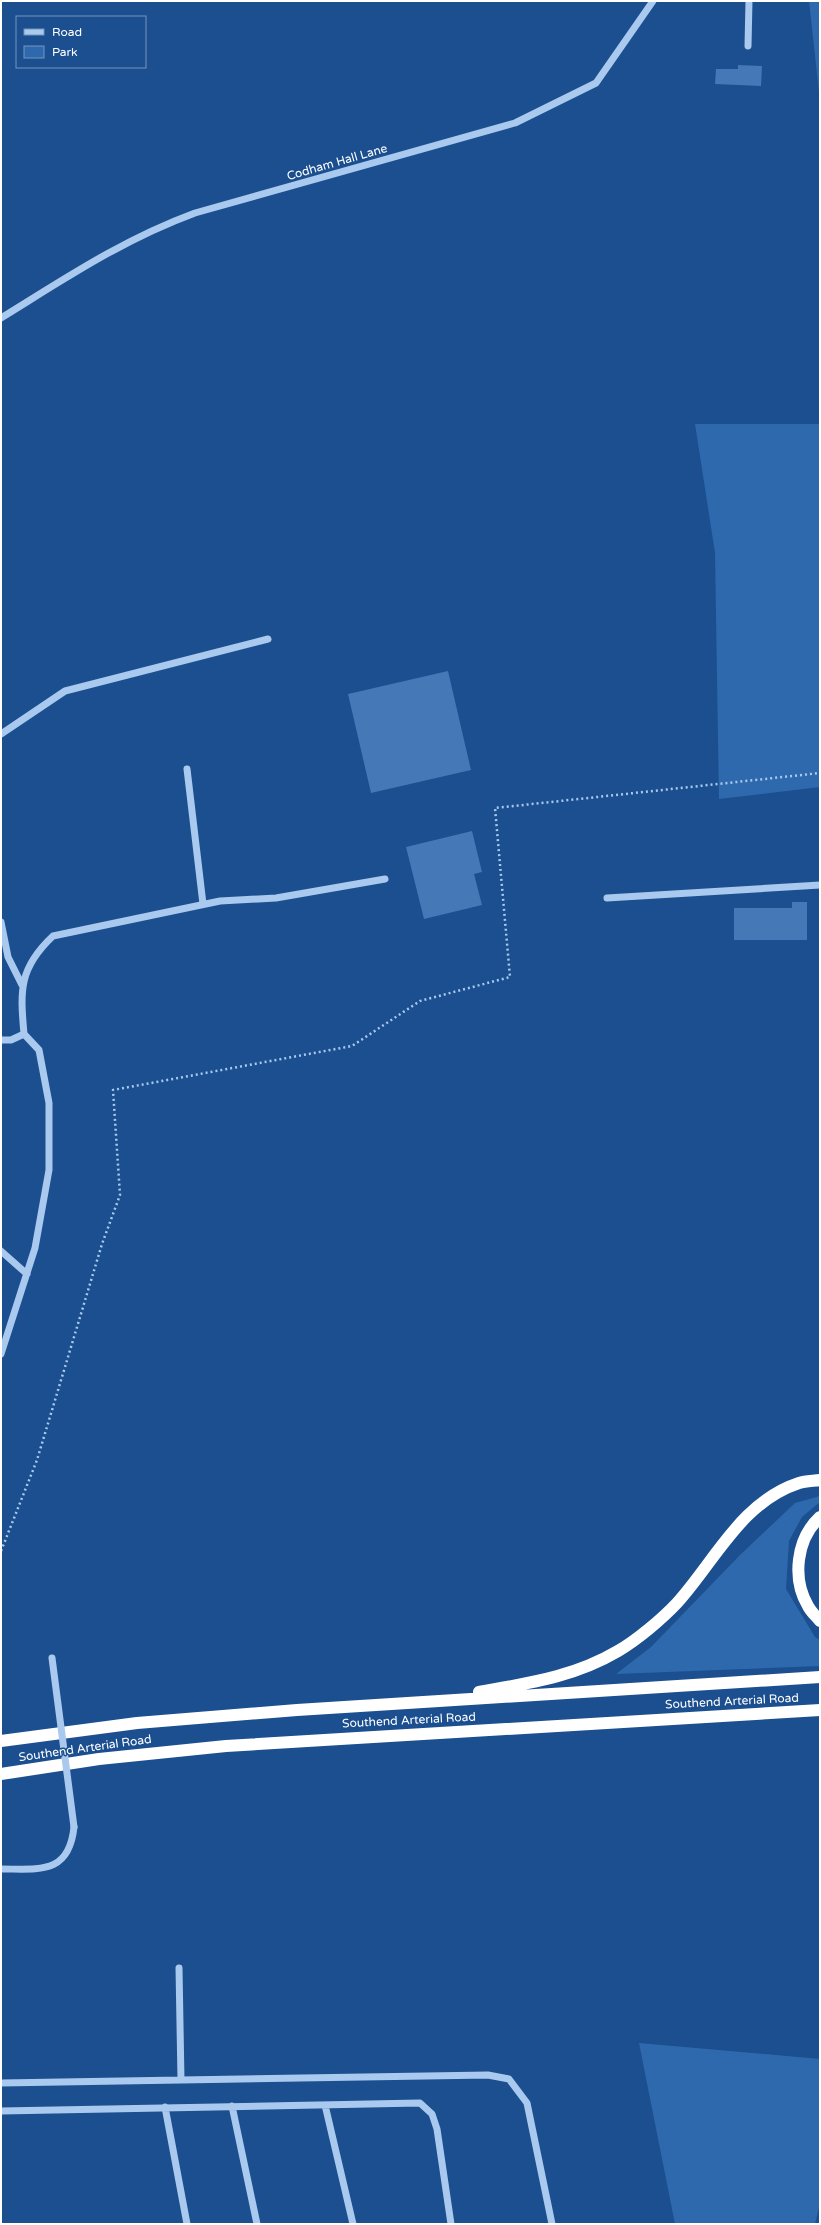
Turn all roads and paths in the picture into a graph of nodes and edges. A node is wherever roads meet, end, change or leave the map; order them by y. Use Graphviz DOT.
graph roads {
  1 [pos="653,1"];
  2 [pos="749,1"];
  3 [pos="748,46"];
  4 [pos="1,318"];
  5 [pos="268,639"];
  6 [pos="1,734"];
  7 [pos="187,769"];
  8 [pos="820,773"];
  9 [pos="385,879"];
  10 [pos="820,884"];
  11 [pos="607,898"];
  12 [pos="203,904"];
  13 [pos="1,922"];
  14 [pos="22,985"];
  15 [pos="24,1034"];
  16 [pos="1,1040"];
  17 [pos="12,1040"];
  18 [pos="1,1046"];
  19 [pos="1,1251"];
  20 [pos="27,1274"];
  21 [pos="1,1354"];
  22 [pos="820,1480"];
  23 [pos="820,1517"];
  24 [pos="1,1551"];
  25 [pos="820,1621"];
  26 [pos="52,1658"];
  27 [pos="820,1677"];
  28 [pos="417,1702"];
  29 [pos="820,1710"];
  30 [pos="1,1741"];
  31 [pos="1,1774"];
  32 [pos="1,1869"];
  33 [pos="179,1968"];
  34 [pos="181,2080"];
  35 [pos="1,2083"];
  36 [pos="325,2105"];
  37 [pos="232,2106"];
  38 [pos="165,2107"];
  39 [pos="1,2111"];
  40 [pos="187,2224"];
  41 [pos="256,2224"];
  42 [pos="353,2224"];
  43 [pos="450,2224"];
  44 [pos="552,2224"];
  1 -- 4 [label="street, Codham Hall Lane"];
  2 -- 3 [label="street"];
  5 -- 6 [label="street"];
  7 -- 12 [label="street"];
  8 -- 24 [label="path"];
  9 -- 12 [label="street"];
  10 -- 11 [label="street"];
  12 -- 14 [label="street"];
  13 -- 14 [label="street"];
  14 -- 15 [label="street"];
  15 -- 17 [label="street"];
  15 -- 20 [label="street"];
  16 -- 17 [label="street"];
  17 -- 18 [label="street"];
  19 -- 20 [label="street"];
  20 -- 21 [label="street"];
  22 -- 28 [label="highway"];
  23 -- 25 [label="highway"];
  26 -- 32 [label="street, bridge"];
  27 -- 28 [label="highway, Southend Arterial Road"];
  28 -- 30 [label="highway, Southend Arterial Road"];
  29 -- 31 [label="highway, Southend Arterial Road"];
  33 -- 34 [label="street"];
  34 -- 35 [label="street"];
  34 -- 44 [label="street"];
  36 -- 37 [label="street"];
  36 -- 42 [label="street"];
  36 -- 43 [label="street"];
  37 -- 38 [label="street"];
  37 -- 41 [label="street"];
  38 -- 39 [label="street"];
  38 -- 40 [label="street"];
}
